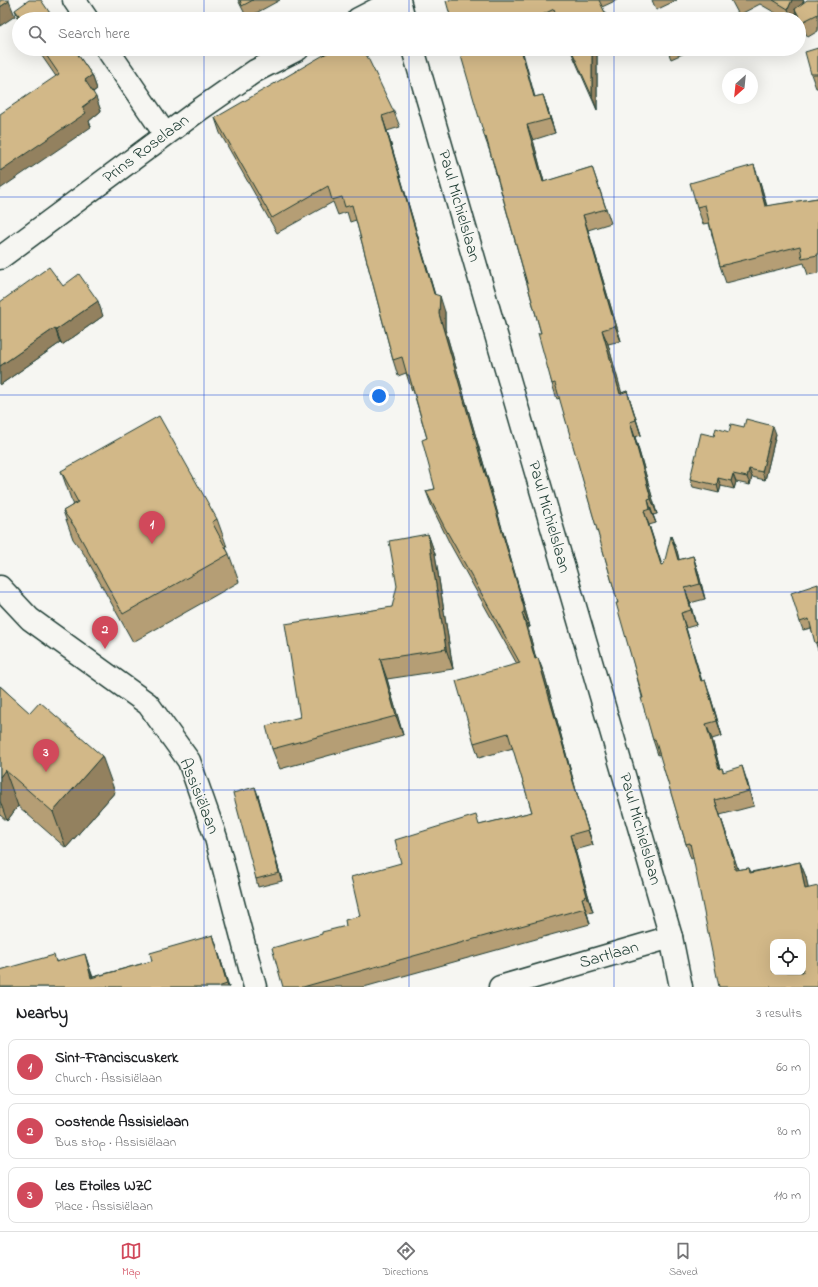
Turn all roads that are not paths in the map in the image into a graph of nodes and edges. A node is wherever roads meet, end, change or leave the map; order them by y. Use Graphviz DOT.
graph roads {
  1 [pos="74,0"];
  2 [pos="395,0"];
  3 [pos="399,0"];
  4 [pos="82,12"];
  5 [pos="372,12"];
  6 [pos="402,12"];
  7 [pos="113,56"];
  8 [pos="284,56"];
  9 [pos="415,56"];
  10 [pos="165,134"];
  11 [pos="0,258"];
  12 [pos="0,587"];
  13 [pos="671,937"];
  14 [pos="255,987"];
  15 [pos="500,987"];
  16 [pos="681,987"];
  1 -- 4 [label="street"];
  2 -- 5 [label="street"];
  3 -- 6 [label="street"];
  7 -- 10 [label="street"];
  8 -- 10 [label="street, Prins Roselaan"];
  9 -- 13 [label="street, Paul Michielslaan"];
  10 -- 11 [label="street, Prins Roselaan"];
  12 -- 14 [label="street, Assisiëlaan"];
  13 -- 15 [label="street, Sartlaan"];
  13 -- 16 [label="street, Paul Michielslaan"];
}
